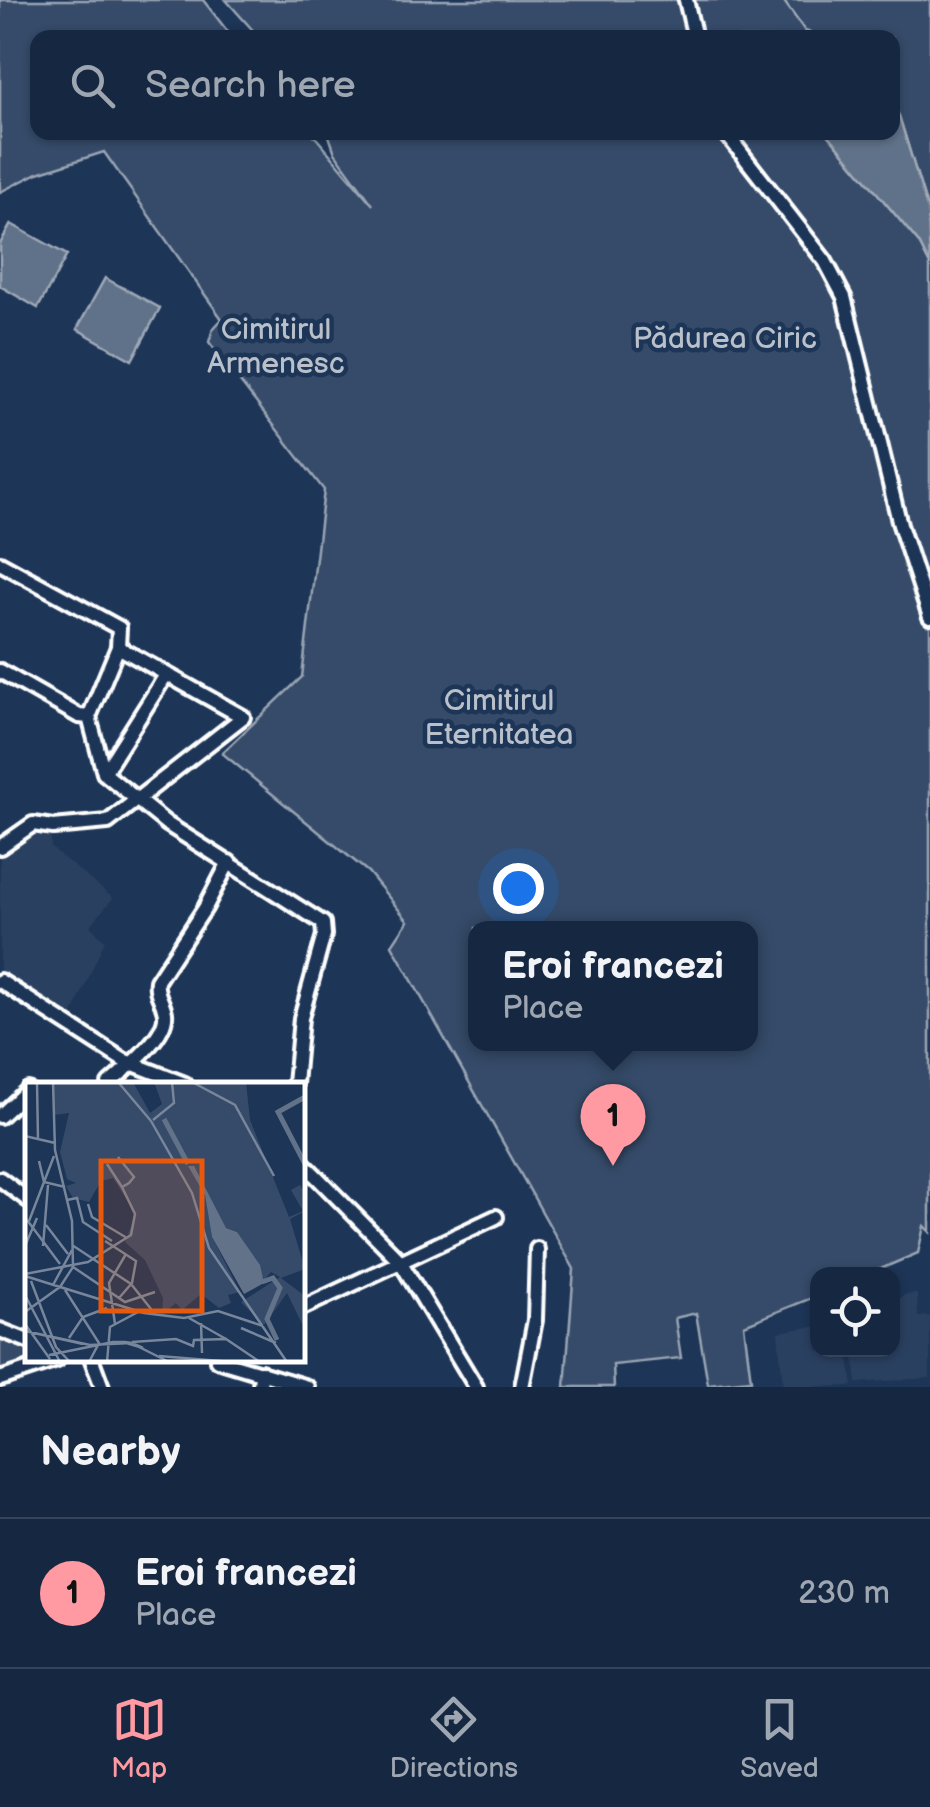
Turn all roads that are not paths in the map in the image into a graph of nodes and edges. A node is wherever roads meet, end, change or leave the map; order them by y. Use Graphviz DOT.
graph roads {
  1 [pos="686,0"];
  2 [pos="693,30"];
  3 [pos="731,140"];
  4 [pos="0,563"];
  5 [pos="930,617"];
  6 [pos="118,647"];
  7 [pos="0,670"];
  8 [pos="166,675"];
  9 [pos="89,716"];
  10 [pos="104,773"];
  11 [pos="136,800"];
  12 [pos="0,846"];
  13 [pos="229,862"];
  14 [pos="0,981"];
  15 [pos="133,1064"];
  16 [pos="111,1082"];
  17 [pos="179,1082"];
  18 [pos="295,1082"];
  19 [pos="25,1093"];
  20 [pos="0,1116"];
  21 [pos="305,1165"];
  22 [pos="0,1179"];
  23 [pos="25,1198"];
  24 [pos="496,1216"];
  25 [pos="537,1249"];
  26 [pos="400,1260"];
  27 [pos="305,1307"];
  28 [pos="0,1330"];
  29 [pos="25,1340"];
  30 [pos="51,1362"];
  31 [pos="93,1362"];
  32 [pos="221,1362"];
  33 [pos="0,1379"];
  34 [pos="260,1380"];
  35 [pos="102,1387"];
  36 [pos="307,1387"];
  37 [pos="476,1387"];
  38 [pos="522,1387"];
  1 -- 2 [label="street"];
  3 -- 5 [label="street"];
  4 -- 6 [label="street"];
  6 -- 8 [label="street"];
  6 -- 9 [label="street"];
  7 -- 9 [label="street"];
  8 -- 10 [label="street"];
  8 -- 11 [label="street"];
  9 -- 10 [label="street"];
  10 -- 11 [label="street"];
  11 -- 12 [label="street"];
  11 -- 13 [label="street"];
  13 -- 15 [label="street"];
  13 -- 18 [label="street"];
  14 -- 15 [label="street"];
  15 -- 16 [label="street"];
  15 -- 17 [label="street"];
  19 -- 20 [label="street"];
  21 -- 26 [label="street"];
  22 -- 23 [label="street"];
  24 -- 26 [label="street"];
  25 -- 38 [label="street"];
  26 -- 27 [label="street"];
  26 -- 37 [label="street"];
  28 -- 29 [label="street"];
  30 -- 33 [label="street"];
  31 -- 35 [label="street"];
  32 -- 34 [label="street"];
  34 -- 36 [label="street"];
}
